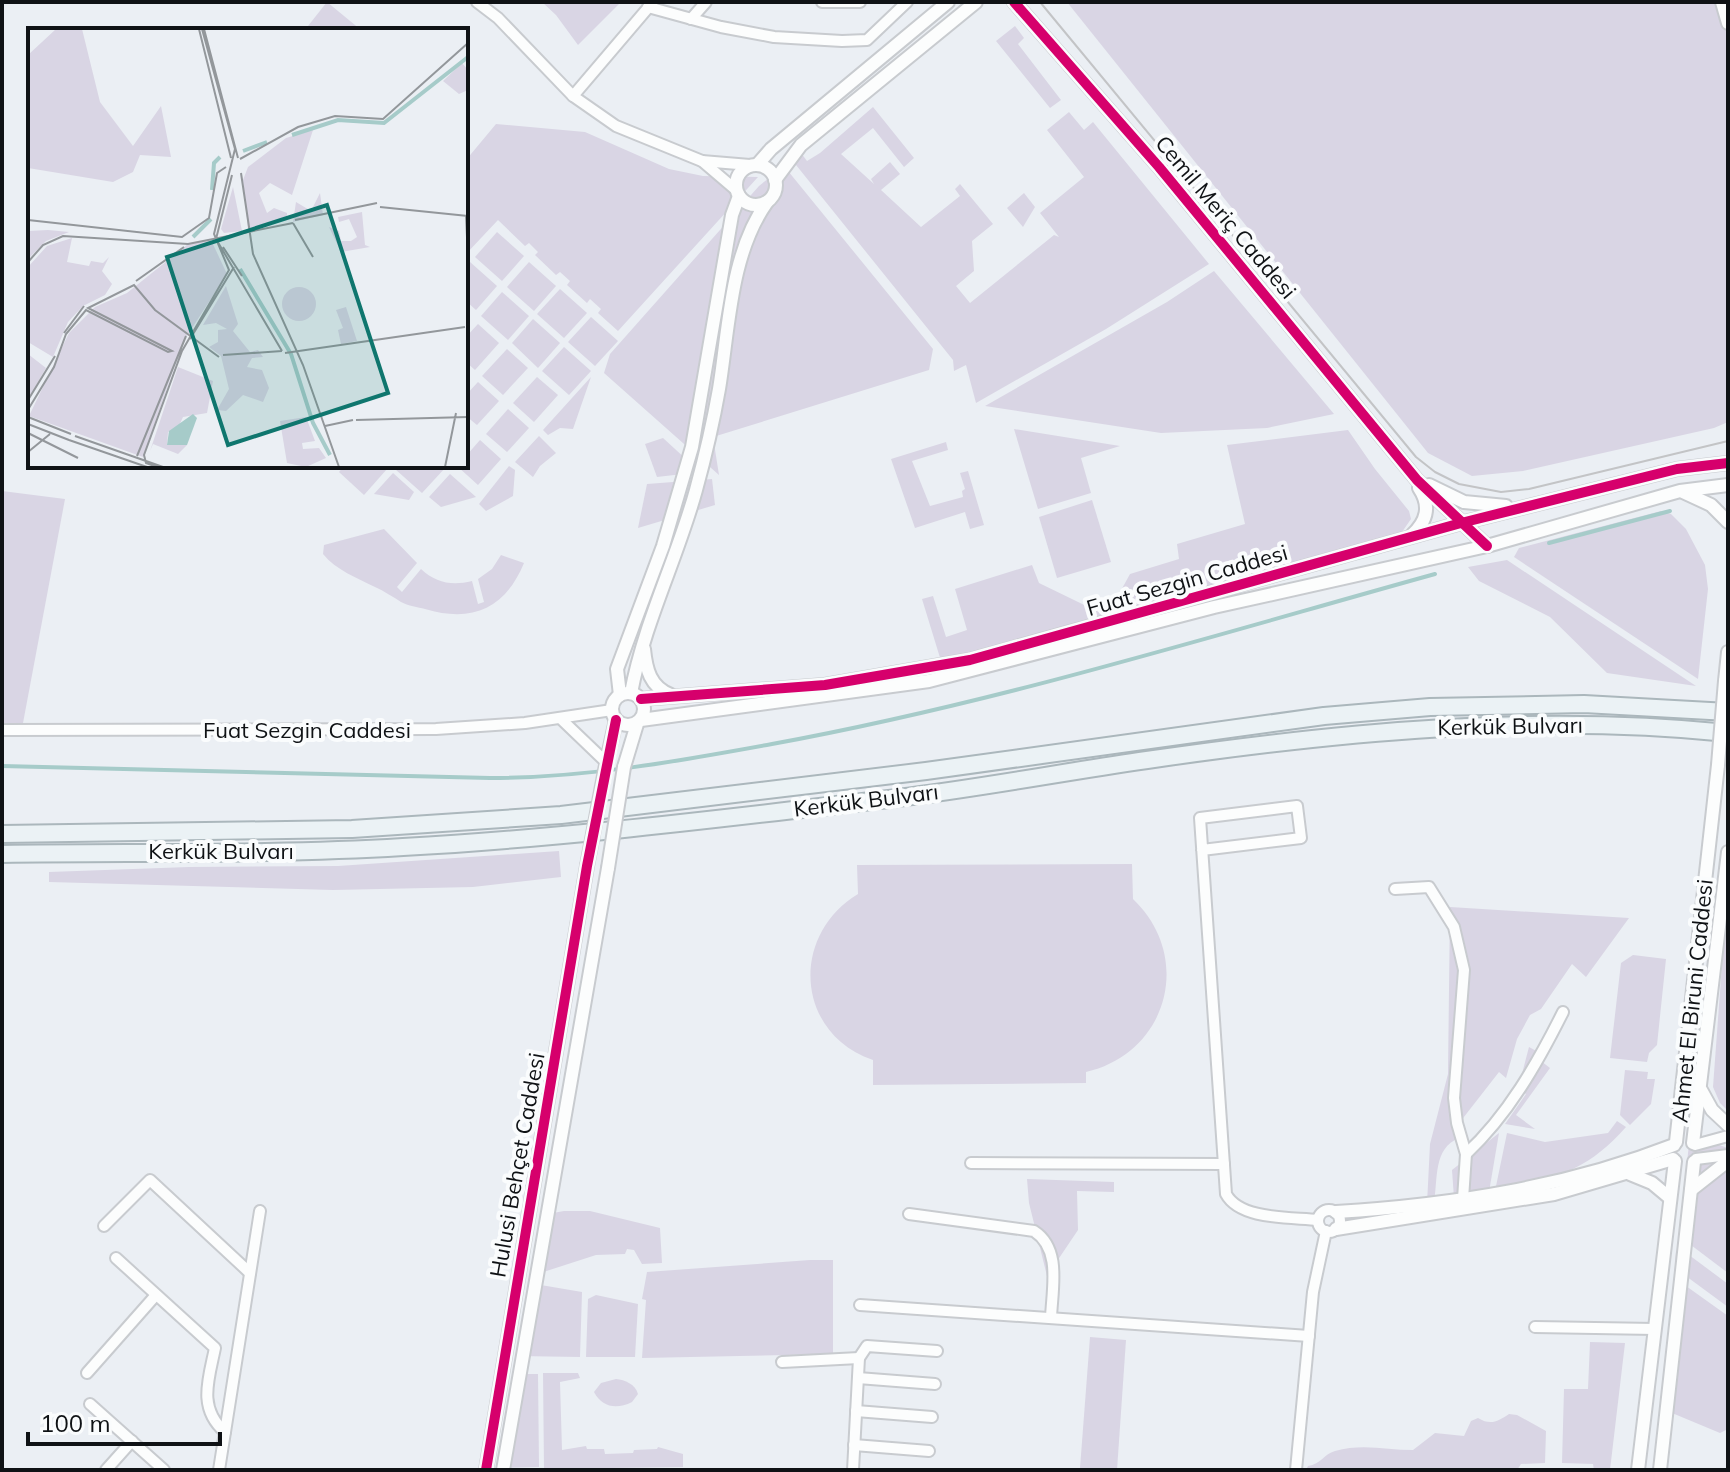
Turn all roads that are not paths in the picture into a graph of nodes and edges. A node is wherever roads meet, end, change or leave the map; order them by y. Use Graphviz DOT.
graph roads {
  1 [pos="477,2"];
  2 [pos="706,2"];
  3 [pos="822,2"];
  4 [pos="860,2"];
  5 [pos="948,2"];
  6 [pos="976,2"];
  7 [pos="1014,2"];
  8 [pos="906,3"];
  9 [pos="651,5"];
  10 [pos="1724,5"];
  11 [pos="691,19"];
  12 [pos="1728,23"];
  13 [pos="573,96"];
  14 [pos="702,161"];
  15 [pos="754,165"];
  16 [pos="775,180"];
  17 [pos="737,193"];
  18 [pos="767,202"];
  19 [pos="1403,462"];
  20 [pos="1728,463"];
  21 [pos="1728,485"];
  22 [pos="1680,491"];
  23 [pos="1527,506"];
  24 [pos="1728,522"];
  25 [pos="1461,523"];
  26 [pos="1410,537"];
  27 [pos="1487,546"];
  28 [pos="643,642"];
  29 [pos="1728,652"];
  30 [pos="635,696"];
  31 [pos="674,696"];
  32 [pos="1728,712"];
  33 [pos="614,715"];
  34 [pos="560,718"];
  35 [pos="639,722"];
  36 [pos="2,730"];
  37 [pos="1728,733"];
  38 [pos="607,764"];
  39 [pos="2,834"];
  40 [pos="1202,850"];
  41 [pos="1728,852"];
  42 [pos="2,854"];
  43 [pos="1395,889"];
  44 [pos="1563,1012"];
  45 [pos="1701,1090"];
  46 [pos="1728,1125"];
  47 [pos="1728,1136"];
  48 [pos="1675,1144"];
  49 [pos="1694,1144"];
  50 [pos="1466,1154"];
  51 [pos="1728,1155"];
  52 [pos="1674,1160"];
  53 [pos="1695,1160"];
  54 [pos="1728,1161"];
  55 [pos="971,1163"];
  56 [pos="1224,1164"];
  57 [pos="1630,1174"];
  58 [pos="1691,1190"];
  59 [pos="1670,1198"];
  60 [pos="1463,1199"];
  61 [pos="260,1211"];
  62 [pos="1336,1212"];
  63 [pos="909,1214"];
  64 [pos="1318,1220"];
  65 [pos="104,1226"];
  66 [pos="1331,1230"];
  67 [pos="116,1258"];
  68 [pos="250,1273"];
  69 [pos="156,1295"];
  70 [pos="860,1305"];
  71 [pos="1051,1318"];
  72 [pos="1535,1327"];
  73 [pos="1655,1329"];
  74 [pos="1309,1336"];
  75 [pos="937,1351"];
  76 [pos="859,1358"];
  77 [pos="782,1362"];
  78 [pos="87,1373"];
  79 [pos="858,1378"];
  80 [pos="935,1384"];
  81 [pos="90,1404"];
  82 [pos="856,1411"];
  83 [pos="932,1417"];
  84 [pos="225,1432"];
  85 [pos="132,1441"];
  86 [pos="854,1445"];
  87 [pos="929,1451"];
  88 [pos="106,1470"];
  89 [pos="164,1470"];
  90 [pos="219,1470"];
  91 [pos="486,1470"];
  92 [pos="503,1470"];
  93 [pos="853,1470"];
  94 [pos="1296,1470"];
  95 [pos="1638,1470"];
  96 [pos="1660,1470"];
  1 -- 13 [label="street"];
  2 -- 11 [label="street"];
  3 -- 4 [label="street"];
  5 -- 15 [label="street"];
  6 -- 16 [label="street"];
  7 -- 19 [label="street, Cemil Meriç Caddesi"];
  8 -- 11 [label="street"];
  9 -- 11 [label="street"];
  9 -- 13 [label="street"];
  10 -- 12 [label="street"];
  13 -- 14 [label="street"];
  14 -- 15 [label="street"];
  14 -- 17 [label="street"];
  15 -- 16 [label="street"];
  15 -- 17 [label="street"];
  16 -- 18 [label="street"];
  17 -- 18 [label="street"];
  17 -- 30 [label="street"];
  18 -- 28 [label="street"];
  19 -- 23 [label="street"];
  19 -- 25 [label="street"];
  19 -- 26 [label="street"];
  20 -- 23 [label="street, Fuat Sezgin Caddesi"];
  21 -- 22 [label="street, Fuat Sezgin Caddesi"];
  22 -- 24 [label="street"];
  22 -- 27 [label="street, Fuat Sezgin Caddesi"];
  23 -- 25 [label="street, Fuat Sezgin Caddesi"];
  25 -- 26 [label="street, Fuat Sezgin Caddesi"];
  25 -- 27 [label="street"];
  26 -- 31 [label="street, Fuat Sezgin Caddesi"];
  27 -- 35 [label="street, Fuat Sezgin Caddesi"];
  28 -- 30 [label="street"];
  28 -- 31 [label="street"];
  29 -- 48 [label="street, Ahmet El Biruni Caddesi, bridge"];
  30 -- 31 [label="street, Fuat Sezgin Caddesi"];
  30 -- 33 [label="street"];
  30 -- 35 [label="street"];
  32 -- 39 [label="main road, Kerkük Bulvarı"];
  33 -- 34 [label="street, Fuat Sezgin Caddesi"];
  33 -- 35 [label="street"];
  33 -- 38 [label="street, Hulusi Behçet Caddesi"];
  34 -- 36 [label="street, Fuat Sezgin Caddesi"];
  34 -- 38 [label="street"];
  35 -- 92 [label="street, Hulusi Behçet Caddesi, bridge"];
  37 -- 42 [label="main road, Kerkük Bulvarı"];
  38 -- 91 [label="street, Hulusi Behçet Caddesi, bridge"];
  40 -- 40 [label="street"];
  40 -- 56 [label="street"];
  41 -- 45 [label="street, Ahmet El Biruni Caddesi"];
  43 -- 50 [label="street"];
  44 -- 50 [label="street"];
  45 -- 46 [label="street"];
  45 -- 49 [label="street, Ahmet El Biruni Caddesi"];
  47 -- 49 [label="street"];
  48 -- 49 [label="street"];
  48 -- 52 [label="street"];
  48 -- 60 [label="street"];
  49 -- 53 [label="street"];
  50 -- 60 [label="street"];
  51 -- 53 [label="street"];
  52 -- 53 [label="street"];
  52 -- 57 [label="street"];
  52 -- 59 [label="street"];
  53 -- 58 [label="street"];
  54 -- 58 [label="street"];
  55 -- 56 [label="street"];
  56 -- 64 [label="street"];
  57 -- 59 [label="street"];
  57 -- 66 [label="street"];
  58 -- 96 [label="street"];
  59 -- 73 [label="street"];
  60 -- 62 [label="street"];
  61 -- 68 [label="street"];
  62 -- 64 [label="street"];
  62 -- 66 [label="street"];
  63 -- 71 [label="street"];
  64 -- 66 [label="street"];
  65 -- 68 [label="street"];
  66 -- 74 [label="street"];
  67 -- 69 [label="street"];
  68 -- 84 [label="street"];
  69 -- 78 [label="street"];
  69 -- 84 [label="street"];
  70 -- 71 [label="street"];
  71 -- 74 [label="street"];
  72 -- 73 [label="street"];
  73 -- 95 [label="street"];
  74 -- 94 [label="street"];
  75 -- 76 [label="street"];
  76 -- 77 [label="street"];
  76 -- 79 [label="street"];
  79 -- 80 [label="street"];
  79 -- 82 [label="street"];
  81 -- 85 [label="street"];
  82 -- 83 [label="street"];
  82 -- 86 [label="street"];
  84 -- 90 [label="street"];
  85 -- 88 [label="street"];
  85 -- 89 [label="street"];
  86 -- 87 [label="street"];
  86 -- 93 [label="street"];
}
